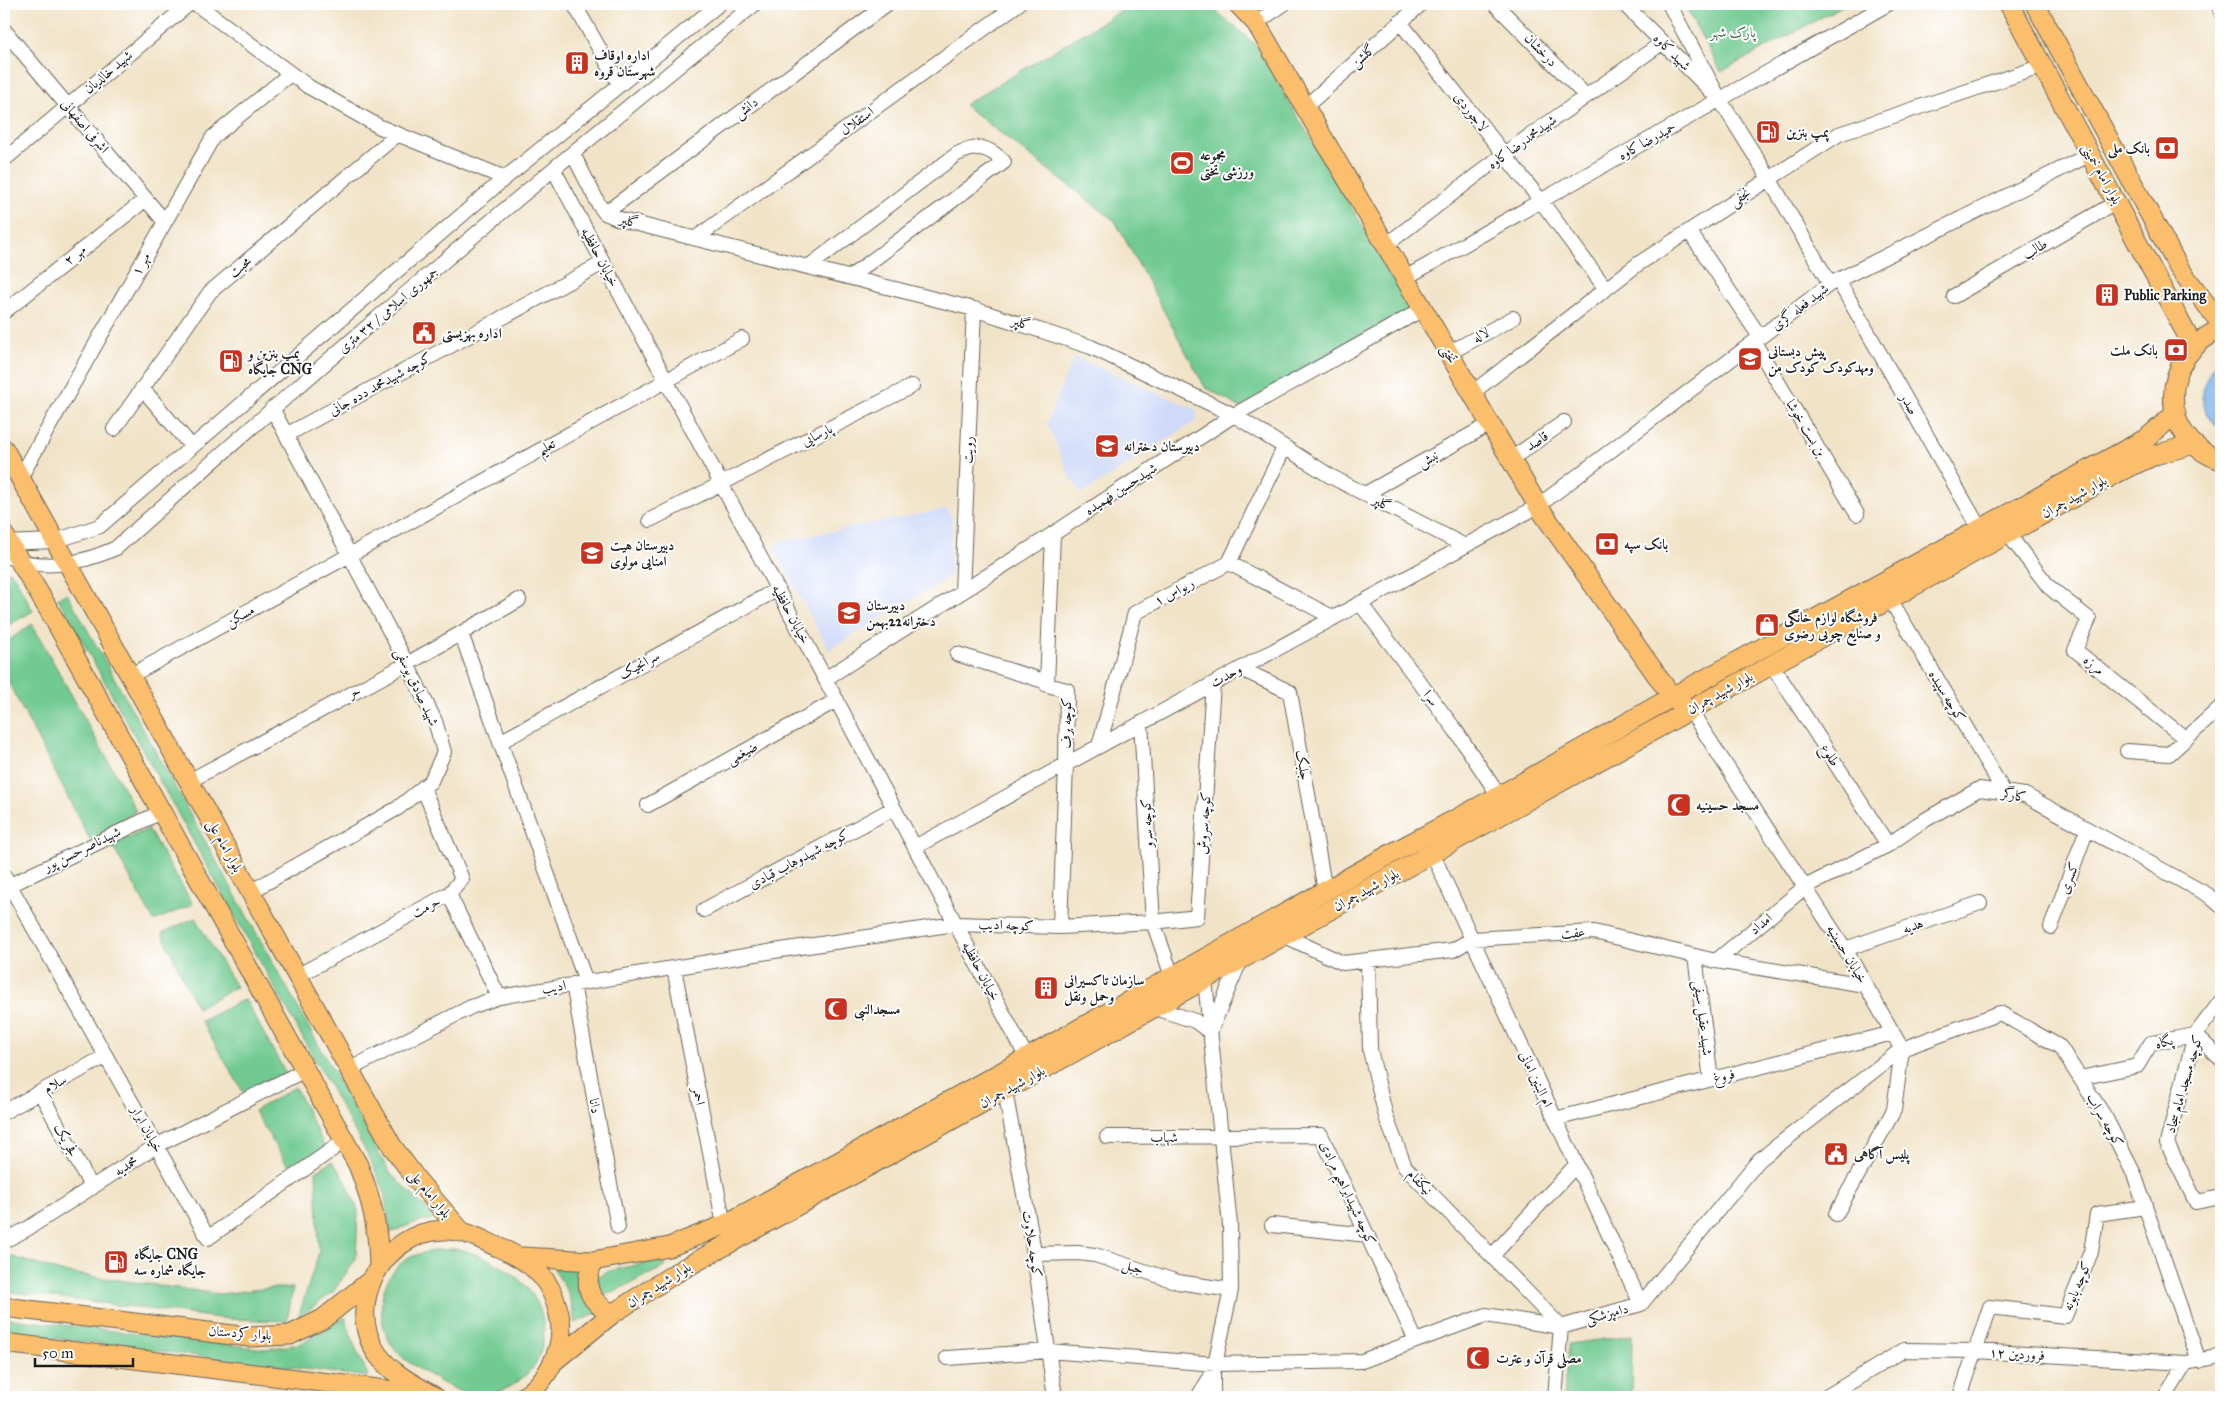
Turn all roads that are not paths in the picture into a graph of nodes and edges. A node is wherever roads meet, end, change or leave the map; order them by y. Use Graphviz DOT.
graph roads {
  1 [pos="189,4"];
  2 [pos="196,4"];
  3 [pos="574,4"];
  4 [pos="720,4"];
  5 [pos="754,4"];
  6 [pos="887,4"];
  7 [pos="1018,4"];
  8 [pos="1238,4"];
  9 [pos="1284,4"];
  10 [pos="1421,4"];
  11 [pos="1495,4"];
  12 [pos="1624,4"];
  13 [pos="1669,4"];
  14 [pos="1888,4"];
  15 [pos="2009,4"];
  16 [pos="2034,4"];
  17 [pos="2218,4"];
  18 [pos="2221,12"];
  19 [pos="1400,22"];
  20 [pos="1256,23"];
  21 [pos="4,30"];
  22 [pos="1662,43"];
  23 [pos="648,62"];
  24 [pos="2043,66"];
  25 [pos="290,74"];
  26 [pos="662,79"];
  27 [pos="620,85"];
  28 [pos="1586,96"];
  29 [pos="1720,100"];
  30 [pos="68,106"];
  31 [pos="1305,107"];
  32 [pos="398,134"];
  33 [pos="573,154"];
  34 [pos="1504,154"];
  35 [pos="2091,154"];
  36 [pos="4,160"];
  37 [pos="2125,169"];
  38 [pos="554,170"];
  39 [pos="505,178"];
  40 [pos="1769,178"];
  41 [pos="2105,181"];
  42 [pos="146,199"];
  43 [pos="1541,201"];
  44 [pos="2117,202"];
  45 [pos="605,213"];
  46 [pos="165,222"];
  47 [pos="1689,231"];
  48 [pos="696,238"];
  49 [pos="1386,245"];
  50 [pos="604,263"];
  51 [pos="808,267"];
  52 [pos="850,277"];
  53 [pos="1405,278"];
  54 [pos="1834,282"];
  55 [pos="1606,289"];
  56 [pos="1954,296"];
  57 [pos="974,309"];
  58 [pos="1423,309"];
  59 [pos="4,312"];
  60 [pos="1514,318"];
  61 [pos="2221,324"];
  62 [pos="2221,329"];
  63 [pos="742,339"];
  64 [pos="1757,339"];
  65 [pos="2194,346"];
  66 [pos="1449,353"];
  67 [pos="666,381"];
  68 [pos="912,386"];
  69 [pos="142,388"];
  70 [pos="1472,393"];
  71 [pos="272,408"];
  72 [pos="2176,413"];
  73 [pos="1234,415"];
  74 [pos="1564,422"];
  75 [pos="1490,424"];
  76 [pos="114,429"];
  77 [pos="288,434"];
  78 [pos="2194,444"];
  79 [pos="192,448"];
  80 [pos="1284,448"];
  81 [pos="4,449"];
  82 [pos="1511,459"];
  83 [pos="2221,460"];
  84 [pos="20,478"];
  85 [pos="722,485"];
  86 [pos="1365,494"];
  87 [pos="1538,506"];
  88 [pos="1857,514"];
  89 [pos="650,520"];
  90 [pos="1980,529"];
  91 [pos="1053,534"];
  92 [pos="2008,534"];
  93 [pos="54,541"];
  94 [pos="1465,546"];
  95 [pos="8,548"];
  96 [pos="350,555"];
  97 [pos="1229,562"];
  98 [pos="69,564"];
  99 [pos="778,590"];
  100 [pos="962,592"];
  101 [pos="1890,599"];
  102 [pos="519,600"];
  103 [pos="1360,604"];
  104 [pos="1334,618"];
  105 [pos="461,633"];
  106 [pos="957,654"];
  107 [pos="407,664"];
  108 [pos="1772,665"];
  109 [pos="1241,669"];
  110 [pos="130,676"];
  111 [pos="825,679"];
  112 [pos="1047,682"];
  113 [pos="1213,684"];
  114 [pos="1672,697"];
  115 [pos="836,700"];
  116 [pos="2221,707"];
  117 [pos="1690,710"];
  118 [pos="1141,723"];
  119 [pos="2186,739"];
  120 [pos="500,742"];
  121 [pos="1099,746"];
  122 [pos="2127,751"];
  123 [pos="1066,764"];
  124 [pos="189,781"];
  125 [pos="423,788"];
  126 [pos="2004,792"];
  127 [pos="1499,796"];
  128 [pos="648,805"];
  129 [pos="894,808"];
  130 [pos="161,812"];
  131 [pos="2087,829"];
  132 [pos="1428,844"];
  133 [pos="1888,845"];
  134 [pos="915,847"];
  135 [pos="6,882"];
  136 [pos="1805,887"];
  137 [pos="1325,891"];
  138 [pos="250,892"];
  139 [pos="449,894"];
  140 [pos="1980,903"];
  141 [pos="2221,906"];
  142 [pos="704,910"];
  143 [pos="1153,922"];
  144 [pos="956,924"];
  145 [pos="1060,927"];
  146 [pos="2051,927"];
  147 [pos="1285,936"];
  148 [pos="1472,939"];
  149 [pos="1845,949"];
  150 [pos="774,951"];
  151 [pos="1695,956"];
  152 [pos="1243,959"];
  153 [pos="1368,960"];
  154 [pos="1716,961"];
  155 [pos="674,968"];
  156 [pos="297,976"];
  157 [pos="1172,976"];
  158 [pos="1205,980"];
  159 [pos="579,983"];
  160 [pos="1865,986"];
  161 [pos="500,997"];
  162 [pos="2221,1001"];
  163 [pos="1155,1008"];
  164 [pos="1210,1032"];
  165 [pos="1893,1033"];
  166 [pos="2195,1035"];
  167 [pos="1902,1049"];
  168 [pos="106,1056"];
  169 [pos="1027,1058"];
  170 [pos="2221,1059"];
  171 [pos="305,1070"];
  172 [pos="350,1070"];
  173 [pos="2080,1078"];
  174 [pos="1711,1080"];
  175 [pos="1005,1091"];
  176 [pos="40,1092"];
  177 [pos="4,1112"];
  178 [pos="1555,1119"];
  179 [pos="1221,1136"];
  180 [pos="1107,1137"];
  181 [pos="344,1141"];
  182 [pos="156,1146"];
  183 [pos="1576,1166"];
  184 [pos="92,1188"];
  185 [pos="2221,1197"];
  186 [pos="2145,1207"];
  187 [pos="1836,1214"];
  188 [pos="724,1225"];
  189 [pos="1272,1225"];
  190 [pos="618,1227"];
  191 [pos="462,1231"];
  192 [pos="1368,1235"];
  193 [pos="4,1241"];
  194 [pos="1034,1254"];
  195 [pos="1492,1256"];
  196 [pos="522,1257"];
  197 [pos="594,1261"];
  198 [pos="379,1264"];
  199 [pos="370,1281"];
  200 [pos="1231,1290"];
  201 [pos="1641,1304"];
  202 [pos="4,1307"];
  203 [pos="612,1314"];
  204 [pos="1562,1327"];
  205 [pos="1416,1341"];
  206 [pos="4,1343"];
  207 [pos="1048,1351"];
  208 [pos="1975,1351"];
  209 [pos="2221,1356"];
  210 [pos="947,1358"];
  211 [pos="553,1362"];
  212 [pos="2192,1362"];
  213 [pos="1214,1369"];
  214 [pos="434,1396"];
  215 [pos="522,1397"];
  216 [pos="1055,1397"];
  217 [pos="1198,1397"];
  218 [pos="1213,1397"];
  219 [pos="1555,1397"];
  220 [pos="1826,1397"];
  221 [pos="1960,1397"];
  222 [pos="2165,1397"];
  1 -- 30 [label="street, شهید خالدیان"];
  2 -- 25 [label="street"];
  3 -- 27 [label="street"];
  4 -- 23 [label="street, جمهوری اسلامی / ۳۲ متری"];
  5 -- 26 [label="street, جمهوری اسلامی / ۳۲ متری"];
  6 -- 45 [label="street, دانش"];
  7 -- 48 [label="street, استقلال"];
  8 -- 20 [label="main road, تختی"];
  9 -- 20 [label="street"];
  10 -- 19 [label="street, گلشن"];
  11 -- 28 [label="street, درخشان"];
  12 -- 22 [label="street, شهید کاوه"];
  13 -- 29 [label="street"];
  14 -- 29 [label="street, حمیدرضا کاوه"];
  15 -- 24 [label="main road, بلوار امام خمینی"];
  16 -- 37 [label="main road, بلوار امام خمینی"];
  17 -- 18 [label="street"];
  19 -- 31 [label="street, گلشن"];
  19 -- 34 [label="street, لاجوردی"];
  20 -- 31 [label="main road, تختی"];
  21 -- 30 [label="street, اشرفی اصفهانی"];
  22 -- 28 [label="street, شهیدمحمدرضا کاوه"];
  22 -- 29 [label="street, شهید کاوه"];
  23 -- 26 [label="street"];
  23 -- 27 [label="street, جمهوری اسلامی / ۳۲ متری"];
  24 -- 35 [label="main road, بلوار امام خمینی"];
  24 -- 40 [label="street, نجفی"];
  25 -- 32 [label="street"];
  25 -- 46 [label="street, مهر ۱"];
  26 -- 33 [label="street, جمهوری اسلامی / ۳۲ متری"];
  27 -- 39 [label="street, جمهوری اسلامی / ۳۲ متری"];
  28 -- 34 [label="street, شهیدمحمدرضا کاوه"];
  29 -- 40 [label="street, صدر"];
  29 -- 43 [label="street, حمیدرضا کاوه"];
  30 -- 36 [label="street, شهید خالدیان"];
  30 -- 42 [label="street, اشرفی اصفهانی"];
  31 -- 49 [label="main road, تختی"];
  32 -- 39 [label="street"];
  32 -- 69 [label="street, محبت"];
  33 -- 38 [label="street, جمهوری اسلامی / ۳۲ متری"];
  33 -- 45 [label="street, گلپر"];
  34 -- 43 [label="street, لاجوردی"];
  34 -- 49 [label="street, شهیدمحمدرضا کاوه"];
  35 -- 41 [label="main road, بلوار امام خمینی"];
  35 -- 54 [label="street, شهید فعله گری"];
  37 -- 41 [label="main road"];
  37 -- 61 [label="main road, بلوار امام خمینی"];
  38 -- 50 [label="street, خیابان حافظیه"];
  38 -- 71 [label="street, جمهوری اسلامی / ۳۲ متری"];
  39 -- 79 [label="street, جمهوری اسلامی / ۳۲ متری"];
  40 -- 47 [label="street, نجفی"];
  40 -- 54 [label="street, صدر"];
  41 -- 44 [label="main road, بلوار امام خمینی"];
  42 -- 46 [label="street, اشرفی اصفهانی"];
  42 -- 59 [label="street, مهر ۲"];
  43 -- 53 [label="street, حمیدرضا کاوه"];
  43 -- 55 [label="street, لاجوردی"];
  44 -- 56 [label="street, طالب"];
  44 -- 65 [label="main road, بلوار امام خمینی"];
  45 -- 48 [label="street, گلپر"];
  46 -- 84 [label="street, مهر ۱"];
  47 -- 55 [label="street, نجفی"];
  47 -- 64 [label="street, بن بست خوشا"];
  48 -- 51 [label="street, گلپر"];
  49 -- 53 [label="main road, تختی"];
  50 -- 67 [label="street, خیابان حافظیه"];
  50 -- 77 [label="street, کوچه شهیدمحمد دده جانی"];
  51 -- 52 [label="street, گلپر"];
  51 -- 52 [label="street"];
  52 -- 57 [label="street, گلپر"];
  53 -- 58 [label="main road, تختی"];
  54 -- 64 [label="street, شهید فعله گری"];
  54 -- 90 [label="street, صدر"];
  55 -- 70 [label="street, نجفی"];
  57 -- 73 [label="street, گلپر"];
  57 -- 100 [label="street, رویت"];
  58 -- 66 [label="main road, تختی"];
  58 -- 73 [label="street, شهیدحسین فهمیده"];
  60 -- 66 [label="street, لاله"];
  62 -- 65 [label="main road"];
  63 -- 67 [label="street, تعلیم"];
  64 -- 87 [label="street, شهید فعله گری"];
  64 -- 88 [label="street, بن بست خوشا"];
  65 -- 72 [label="main road"];
  66 -- 70 [label="main road, تختی"];
  67 -- 85 [label="street, خیابان حافظیه"];
  67 -- 96 [label="street, تعلیم"];
  68 -- 85 [label="street, پارسایی"];
  69 -- 76 [label="street, محبت"];
  69 -- 79 [label="street"];
  70 -- 75 [label="main road, تختی"];
  71 -- 77 [label="street, شهید صادق یوسفی"];
  71 -- 98 [label="street, جمهوری اسلامی / ۳۲ متری"];
  72 -- 78 [label="main road"];
  72 -- 90 [label="main road, بلوار شهید چمران"];
  73 -- 80 [label="street, گلپر"];
  73 -- 91 [label="street, شهیدحسین فهمیده"];
  74 -- 82 [label="street, قاصد"];
  75 -- 82 [label="main road, تختی"];
  75 -- 86 [label="street, نبش"];
  77 -- 96 [label="street, شهید صادق یوسفی"];
  78 -- 83 [label="main road"];
  78 -- 92 [label="main road, بلوار شهید چمران"];
  79 -- 93 [label="street, جمهوری اسلامی / ۳۲ متری"];
  80 -- 86 [label="street, گلپر"];
  80 -- 97 [label="street"];
  81 -- 84 [label="main road, بلوار امام علی"];
  82 -- 87 [label="main road, تختی"];
  84 -- 93 [label="main road, بلوار امام علی"];
  85 -- 89 [label="street, پارسایی"];
  85 -- 99 [label="street, خیابان حافظیه"];
  86 -- 94 [label="street, گلپر"];
  87 -- 94 [label="street, وحدت"];
  87 -- 114 [label="main road, تختی"];
  90 -- 114 [label="main road, بلوار شهید چمران"];
  91 -- 100 [label="street, شهیدحسین فهمیده"];
  91 -- 112 [label="street, کوچه برف"];
  92 -- 101 [label="main road, بلوار شهید چمران"];
  92 -- 119 [label="street, مرزه"];
  93 -- 95 [label="street, جمهوری اسلامی / ۳۲ متری"];
  93 -- 98 [label="main road, بلوار امام علی"];
  94 -- 103 [label="street, وحدت"];
  95 -- 98 [label="street, جمهوری اسلامی / ۳۲ متری"];
  95 -- 130 [label="main road"];
  96 -- 107 [label="street, شهید صادق یوسفی"];
  96 -- 110 [label="street, مسکن"];
  97 -- 104 [label="street"];
  97 -- 121 [label="street, ریواس ۱"];
  98 -- 110 [label="main road, بلوار امام علی"];
  99 -- 111 [label="street, خیابان حافظیه"];
  99 -- 120 [label="street, سرانجیک"];
  100 -- 111 [label="street, شهیدحسین فهمیده"];
  101 -- 108 [label="main road, بلوار شهید چمران"];
  101 -- 126 [label="street, کوچه سپیده"];
  102 -- 105 [label="street, حر"];
  103 -- 104 [label="street, وحدت"];
  103 -- 127 [label="street, سرا"];
  104 -- 109 [label="street, وحدت"];
  105 -- 107 [label="street, حر"];
  105 -- 120 [label="street, دانا"];
  106 -- 112 [label="street"];
  107 -- 124 [label="street, حر"];
  107 -- 125 [label="street, شهید صادق یوسفی"];
  108 -- 117 [label="main road, بلوار شهید چمران"];
  108 -- 133 [label="street, طلوع"];
  109 -- 113 [label="street, وحدت"];
  109 -- 137 [label="street, جلبک"];
  110 -- 124 [label="main road, بلوار امام علی"];
  111 -- 115 [label="street, خیابان حافظیه"];
  112 -- 123 [label="street, کوچه برف"];
  113 -- 118 [label="street, وحدت"];
  113 -- 143 [label="street, کوچه سروش"];
  114 -- 117 [label="main road, تختی"];
  114 -- 127 [label="main road, بلوار شهید چمران"];
  115 -- 128 [label="street, ضیغمی"];
  115 -- 129 [label="street, خیابان حافظیه"];
  116 -- 119 [label="street"];
  117 -- 132 [label="main road, بلوار شهید چمران"];
  117 -- 136 [label="street, خیابان حسینیه"];
  118 -- 121 [label="street, وحدت"];
  118 -- 143 [label="street, کوچه سرو"];
  119 -- 122 [label="street"];
  120 -- 159 [label="street, دانا"];
  121 -- 123 [label="street, وحدت"];
  123 -- 134 [label="street, وحدت"];
  123 -- 145 [label="street, کوچه برف"];
  124 -- 138 [label="main road, بلوار امام علی"];
  125 -- 138 [label="street, شهید صادق یوسفی"];
  125 -- 139 [label="street, حرمت"];
  126 -- 131 [label="street, کارگر"];
  126 -- 133 [label="street, کارگر"];
  127 -- 132 [label="main road, بلوار شهید چمران"];
  129 -- 134 [label="street, خیابان حافظیه"];
  129 -- 142 [label="street, کوچه شهیدوهاب قبادی"];
  130 -- 135 [label="street, شهیدناصرحسن پور"];
  130 -- 171 [label="main road"];
  131 -- 141 [label="street, کارگر"];
  131 -- 146 [label="street, کسری"];
  132 -- 137 [label="main road, بلوار شهید چمران"];
  132 -- 147 [label="main road, بلوار شهید چمران"];
  132 -- 148 [label="street, ام البنین امانی"];
  133 -- 136 [label="street, کارگر"];
  134 -- 144 [label="street, خیابان حافظیه"];
  135 -- 168 [label="street, خیابان ابرار"];
  136 -- 149 [label="street, خیابان حسینیه"];
  136 -- 154 [label="street, امداد"];
  137 -- 157 [label="main road, بلوار شهید چمران"];
  138 -- 156 [label="main road, بلوار امام علی"];
  139 -- 156 [label="street, حرمت"];
  139 -- 161 [label="street"];
  140 -- 149 [label="street, هدیه"];
  143 -- 145 [label="street, کوچه ادیب"];
  143 -- 157 [label="street"];
  144 -- 145 [label="street, کوچه ادیب"];
  144 -- 150 [label="street, کوچه ادیب"];
  144 -- 169 [label="street, خیابان حافظیه"];
  147 -- 152 [label="main road, بلوار شهید چمران"];
  147 -- 153 [label="street, عفت"];
  148 -- 151 [label="street, عفت"];
  148 -- 153 [label="street, عفت"];
  148 -- 178 [label="street, ام البنین امانی"];
  149 -- 160 [label="street, خیابان حسینیه"];
  150 -- 155 [label="street, ادیب"];
  151 -- 154 [label="street, عفت"];
  151 -- 174 [label="street, شهید عقیل سیفی"];
  152 -- 158 [label="main road, بلوار شهید چمران"];
  152 -- 164 [label="street"];
  153 -- 195 [label="street, نیکفام"];
  154 -- 160 [label="street, عفت"];
  155 -- 159 [label="street, ادیب"];
  155 -- 188 [label="street, احمر"];
  156 -- 172 [label="main road, بلوار امام علی"];
  157 -- 169 [label="main road, بلوار شهید چمران"];
  158 -- 163 [label="main road, بلوار شهید چمران"];
  158 -- 164 [label="street"];
  159 -- 161 [label="street, ادیب"];
  159 -- 190 [label="street, دانا"];
  160 -- 165 [label="street, خیابان حسینیه"];
  161 -- 172 [label="street, ادیب"];
  162 -- 166 [label="street, کوچه مسجد امام سجاد"];
  163 -- 164 [label="street"];
  163 -- 175 [label="main road, بلوار شهید چمران"];
  164 -- 179 [label="street"];
  165 -- 167 [label="street, خیابان حسینیه"];
  165 -- 174 [label="street, فروغ"];
  166 -- 170 [label="street"];
  166 -- 173 [label="street, پگاه"];
  166 -- 185 [label="street, کوچه مسجد امام سجاد"];
  167 -- 173 [label="street, کوچه سراب"];
  167 -- 187 [label="street"];
  167 -- 201 [label="street, دامپزشکی"];
  168 -- 176 [label="street, سلام"];
  168 -- 182 [label="street, خیابان ابرار"];
  169 -- 188 [label="main road, بلوار شهید چمران"];
  171 -- 181 [label="main road"];
  171 -- 182 [label="street, محمدیه"];
  172 -- 191 [label="main road, بلوار امام علی"];
  173 -- 186 [label="street, کوچه سراب"];
  174 -- 178 [label="street, فروغ"];
  175 -- 194 [label="street, کوچه حلاوت"];
  175 -- 203 [label="main road, بلوار شهید چمران"];
  176 -- 177 [label="street, سلام"];
  176 -- 184 [label="street, فجر یک"];
  178 -- 183 [label="street, ام البنین امانی"];
  179 -- 180 [label="street, شهاب"];
  179 -- 192 [label="street, کوچه شهیدابراهیم مرادی"];
  179 -- 200 [label="street"];
  181 -- 182 [label="street, خیابان ابرار"];
  181 -- 198 [label="main road"];
  182 -- 184 [label="street, محمدیه"];
  183 -- 195 [label="street"];
  183 -- 201 [label="street, ام البنین امانی"];
  184 -- 193 [label="street, محمدیه"];
  186 -- 208 [label="street, کوچه بابونه"];
  186 -- 212 [label="street, کوچه سراب"];
  188 -- 197 [label="main road, بلوار شهید چمران"];
  189 -- 192 [label="street"];
  191 -- 196 [label="main road"];
  191 -- 198 [label="main road"];
  192 -- 205 [label="street, کوچه شهیدابراهیم مرادی"];
  194 -- 200 [label="street, جبل"];
  194 -- 207 [label="street, کوچه حلاوت"];
  195 -- 204 [label="street, نیکفام"];
  196 -- 197 [label="main road, بلوار شهید چمران"];
  196 -- 211 [label="main road"];
  197 -- 203 [label="main road"];
  198 -- 199 [label="main road"];
  199 -- 202 [label="main road, بلوار کردستان"];
  199 -- 214 [label="main road"];
  200 -- 213 [label="street"];
  201 -- 204 [label="street, دامپزشکی"];
  203 -- 211 [label="main road, بلوار شهید چمران"];
  204 -- 205 [label="street, دامپزشکی"];
  204 -- 219 [label="street"];
  205 -- 213 [label="street, دامپزشکی"];
  206 -- 214 [label="main road"];
  207 -- 210 [label="street, دامپزشکی"];
  207 -- 213 [label="street, دامپزشکی"];
  207 -- 216 [label="street, کوچه حلاوت"];
  208 -- 212 [label="street, ۱۲ فروردین"];
  208 -- 220 [label="street, ۱۲ فروردین"];
  208 -- 221 [label="street"];
  209 -- 212 [label="street, ۱۲ فروردین"];
  211 -- 215 [label="main road"];
  212 -- 222 [label="street"];
  213 -- 217 [label="street"];
  213 -- 218 [label="street"];
}
